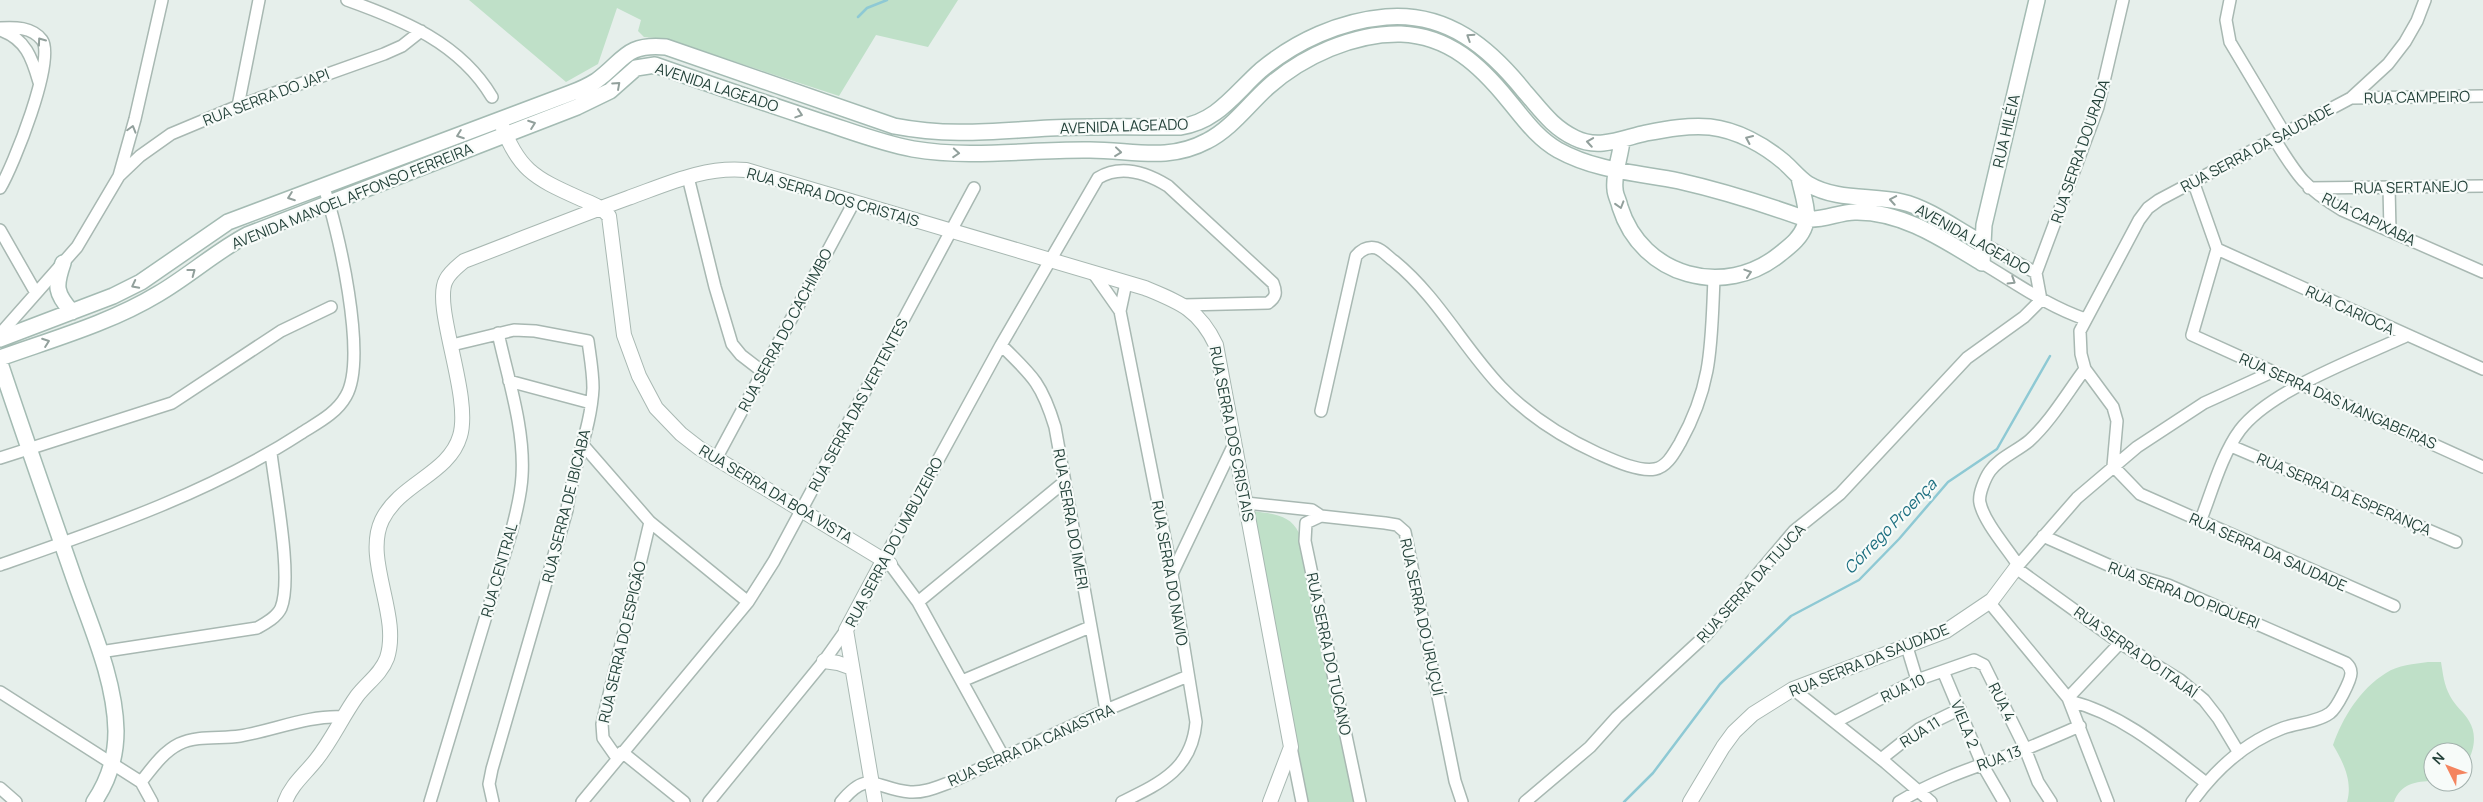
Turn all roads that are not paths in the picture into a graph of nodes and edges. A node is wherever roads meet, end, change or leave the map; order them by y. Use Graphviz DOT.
graph roads {
  1 [pos="162,0"];
  2 [pos="259,0"];
  3 [pos="347,0"];
  4 [pos="2038,0"];
  5 [pos="2123,0"];
  6 [pos="2230,0"];
  7 [pos="2425,0"];
  8 [pos="0,29"];
  9 [pos="421,31"];
  10 [pos="656,46"];
  11 [pos="655,65"];
  12 [pos="40,84"];
  13 [pos="571,93"];
  14 [pos="2483,96"];
  15 [pos="492,97"];
  16 [pos="2351,98"];
  17 [pos="238,106"];
  18 [pos="574,108"];
  19 [pos="503,127"];
  20 [pos="2280,137"];
  21 [pos="1622,140"];
  22 [pos="1617,171"];
  23 [pos="119,176"];
  24 [pos="688,177"];
  25 [pos="1799,177"];
  26 [pos="2193,181"];
  27 [pos="322,186"];
  28 [pos="2483,186"];
  29 [pos="2389,187"];
  30 [pos="0,188"];
  31 [pos="974,188"];
  32 [pos="2309,188"];
  33 [pos="854,202"];
  34 [pos="329,204"];
  35 [pos="601,208"];
  36 [pos="1806,219"];
  37 [pos="0,230"];
  38 [pos="2390,230"];
  39 [pos="952,232"];
  40 [pos="1984,244"];
  41 [pos="2218,249"];
  42 [pos="1048,261"];
  43 [pos="64,263"];
  44 [pos="1982,263"];
  45 [pos="2483,272"];
  46 [pos="2036,273"];
  47 [pos="1094,274"];
  48 [pos="1714,279"];
  49 [pos="1126,283"];
  50 [pos="36,293"];
  51 [pos="2041,300"];
  52 [pos="28,303"];
  53 [pos="1184,305"];
  54 [pos="331,307"];
  55 [pos="1120,311"];
  56 [pos="72,312"];
  57 [pos="2085,319"];
  58 [pos="0,325"];
  59 [pos="498,333"];
  60 [pos="0,334"];
  61 [pos="2406,336"];
  62 [pos="0,339"];
  63 [pos="452,345"];
  64 [pos="1001,345"];
  65 [pos="0,358"];
  66 [pos="0,363"];
  67 [pos="2085,369"];
  68 [pos="2483,369"];
  69 [pos="763,372"];
  70 [pos="2272,372"];
  71 [pos="509,381"];
  72 [pos="2300,384"];
  73 [pos="591,403"];
  74 [pos="1321,411"];
  75 [pos="1235,442"];
  76 [pos="583,445"];
  77 [pos="2231,446"];
  78 [pos="28,449"];
  79 [pos="271,453"];
  80 [pos="0,458"];
  81 [pos="716,459"];
  82 [pos="2113,466"];
  83 [pos="2483,467"];
  84 [pos="1063,483"];
  85 [pos="1246,503"];
  86 [pos="802,510"];
  87 [pos="1321,516"];
  88 [pos="650,522"];
  89 [pos="2200,522"];
  90 [pos="2043,536"];
  91 [pos="2456,542"];
  92 [pos="62,543"];
  93 [pos="887,562"];
  94 [pos="0,565"];
  95 [pos="2017,566"];
  96 [pos="1172,574"];
  97 [pos="748,602"];
  98 [pos="918,602"];
  99 [pos="1989,602"];
  100 [pos="2394,606"];
  101 [pos="1090,628"];
  102 [pos="846,630"];
  103 [pos="2120,643"];
  104 [pos="1907,647"];
  105 [pos="100,652"];
  106 [pos="1974,660"];
  107 [pos="824,661"];
  108 [pos="852,668"];
  109 [pos="1943,671"];
  110 [pos="1188,676"];
  111 [pos="1917,680"];
  112 [pos="962,681"];
  113 [pos="1793,689"];
  114 [pos="0,692"];
  115 [pos="2069,700"];
  116 [pos="1960,709"];
  117 [pos="1106,710"];
  118 [pos="343,717"];
  119 [pos="1835,722"];
  120 [pos="2080,726"];
  121 [pos="1291,747"];
  122 [pos="2025,749"];
  123 [pos="2239,753"];
  124 [pos="620,755"];
  125 [pos="1004,758"];
  126 [pos="1881,759"];
  127 [pos="1982,764"];
  128 [pos="113,766"];
  129 [pos="141,782"];
  130 [pos="871,782"];
  131 [pos="2206,783"];
  132 [pos="0,788"];
  133 [pos="1918,790"];
  134 [pos="16,802"];
  135 [pos="94,802"];
  136 [pos="152,802"];
  137 [pos="285,802"];
  138 [pos="430,802"];
  139 [pos="493,802"];
  140 [pos="582,802"];
  141 [pos="684,802"];
  142 [pos="709,802"];
  143 [pos="841,802"];
  144 [pos="875,802"];
  145 [pos="1122,802"];
  146 [pos="1270,802"];
  147 [pos="1302,802"];
  148 [pos="1360,802"];
  149 [pos="1462,802"];
  150 [pos="1525,802"];
  151 [pos="1690,802"];
  152 [pos="1899,802"];
  153 [pos="1931,802"];
  154 [pos="2004,802"];
  155 [pos="2051,802"];
  156 [pos="2108,802"];
  157 [pos="2192,802"];
  23 -- 1 [label="street, one-way"];
  2 -- 17 [label="street"];
  3 -- 9 [label="street"];
  4 -- 40 [label="main road, RUA HILÉIA"];
  5 -- 46 [label="street, RUA SERRA DOURADA"];
  6 -- 20 [label="street, RUA CAPIXABA"];
  7 -- 16 [label="street, RUA SERRA DA SAUDADE"];
  8 -- 12 [label="street"];
  12 -- 8 [label="street, one-way"];
  9 -- 15 [label="street"];
  9 -- 17 [label="street, RUA SERRA DO JAPI"];
  10 -- 11 [label="main road"];
  10 -- 13 [label="main road, AVENIDA LAGEADO"];
  21 -- 10 [label="main road, AVENIDA LAGEADO, one-way"];
  18 -- 11 [label="main road, AVENIDA LAGEADO, one-way"];
  11 -- 22 [label="main road, AVENIDA LAGEADO, one-way"];
  12 -- 30 [label="street"];
  13 -- 19 [label="main road, AVENIDA MANOEL AFFONSO FERREIRA"];
  14 -- 16 [label="street, RUA CAMPEIRO"];
  16 -- 20 [label="street, RUA SERRA DA SAUDADE"];
  17 -- 23 [label="street, RUA SERRA DO JAPI"];
  19 -- 18 [label="main road, AVENIDA MANOEL AFFONSO FERREIRA, one-way"];
  19 -- 27 [label="main road, AVENIDA MANOEL AFFONSO FERREIRA, one-way"];
  19 -- 34 [label="main road, AVENIDA MANOEL AFFONSO FERREIRA"];
  19 -- 35 [label="street"];
  20 -- 26 [label="street, RUA SERRA DA SAUDADE"];
  20 -- 32 [label="street, RUA CAPIXABA"];
  21 -- 22 [label="main road"];
  25 -- 21 [label="main road, AVENIDA LAGEADO, one-way"];
  22 -- 36 [label="main road, AVENIDA LAGEADO"];
  22 -- 48 [label="main road, one-way"];
  23 -- 43 [label="street"];
  24 -- 33 [label="street, RUA SERRA DOS CRISTAIS"];
  24 -- 35 [label="street, RUA SERRA DOS CRISTAIS"];
  24 -- 69 [label="street"];
  25 -- 36 [label="main road"];
  40 -- 25 [label="main road, AVENIDA LAGEADO, one-way"];
  26 -- 41 [label="street"];
  26 -- 57 [label="street, RUA SERRA DA SAUDADE"];
  27 -- 34 [label="street"];
  27 -- 56 [label="main road, AVENIDA MANOEL AFFONSO FERREIRA, one-way"];
  28 -- 29 [label="street, RUA SERTANEJO"];
  29 -- 32 [label="street, RUA SERTANEJO"];
  29 -- 38 [label="street"];
  31 -- 39 [label="street, RUA SERRA DAS VERTENTES"];
  32 -- 38 [label="street, RUA CAPIXABA"];
  33 -- 39 [label="street, RUA SERRA DOS CRISTAIS"];
  33 -- 69 [label="street, RUA SERRA DO CACHIMBO"];
  65 -- 34 [label="main road, AVENIDA MANOEL AFFONSO FERREIRA, one-way"];
  34 -- 79 [label="street"];
  35 -- 63 [label="street, RUA SERRA DOS CRISTAIS"];
  35 -- 81 [label="street, RUA SERRA DA BOA VISTA"];
  36 -- 44 [label="main road, AVENIDA LAGEADO"];
  48 -- 36 [label="main road, one-way"];
  37 -- 50 [label="street"];
  38 -- 45 [label="street, RUA CAPIXABA"];
  39 -- 42 [label="street, RUA SERRA DOS CRISTAIS"];
  39 -- 86 [label="street, RUA SERRA DAS VERTENTES"];
  40 -- 44 [label="main road, RUA HILÉIA"];
  40 -- 46 [label="street, AVENIDA LAGEADO"];
  41 -- 61 [label="street, RUA CARIOCA"];
  41 -- 70 [label="street, RUA SERRA DAS MANGABEIRAS"];
  42 -- 47 [label="street, RUA SERRA DOS CRISTAIS"];
  42 -- 53 [label="street"];
  42 -- 64 [label="street, RUA SERRA DO UMBUZEIRO"];
  43 -- 50 [label="street"];
  43 -- 56 [label="main road"];
  44 -- 51 [label="street, AVENIDA LAGEADO, one-way"];
  46 -- 51 [label="street"];
  47 -- 49 [label="street, RUA SERRA DOS CRISTAIS"];
  47 -- 55 [label="street, RUA SERRA DO NAVIO"];
  48 -- 74 [label="street"];
  49 -- 53 [label="street, RUA SERRA DOS CRISTAIS"];
  49 -- 55 [label="street, RUA SERRA DO NAVIO"];
  50 -- 52 [label="street"];
  51 -- 57 [label="street"];
  51 -- 150 [label="street, RUA SERRA DA TIJUCA"];
  52 -- 58 [label="street"];
  52 -- 60 [label="street"];
  53 -- 75 [label="street, RUA SERRA DOS CRISTAIS"];
  54 -- 78 [label="street"];
  55 -- 96 [label="street, RUA SERRA DO NAVIO"];
  56 -- 62 [label="main road, AVENIDA MANOEL AFFONSO FERREIRA"];
  57 -- 67 [label="street"];
  59 -- 63 [label="street, RUA SERRA DE IBICABA"];
  59 -- 71 [label="street, RUA CENTRAL"];
  59 -- 73 [label="street, RUA SERRA DE IBICABA"];
  61 -- 68 [label="street, RUA CARIOCA"];
  61 -- 72 [label="street"];
  63 -- 118 [label="street, RUA SERRA DOS CRISTAIS"];
  64 -- 84 [label="street, RUA SERRA DO IMERI"];
  64 -- 93 [label="street, RUA SERRA DO UMBUZEIRO"];
  66 -- 78 [label="main road"];
  67 -- 82 [label="street"];
  67 -- 95 [label="street"];
  69 -- 81 [label="street, RUA SERRA DO CACHIMBO"];
  70 -- 72 [label="street, RUA SERRA DAS MANGABEIRAS"];
  70 -- 82 [label="street"];
  71 -- 73 [label="street"];
  71 -- 138 [label="street, RUA CENTRAL"];
  72 -- 77 [label="street"];
  72 -- 83 [label="street, RUA SERRA DAS MANGABEIRAS"];
  73 -- 76 [label="street, RUA SERRA DE IBICABA"];
  75 -- 85 [label="street, RUA SERRA DOS CRISTAIS"];
  75 -- 96 [label="street"];
  76 -- 88 [label="street"];
  76 -- 139 [label="street, RUA SERRA DE IBICABA"];
  77 -- 89 [label="street"];
  77 -- 91 [label="street, RUA SERRA DA ESPERANÇA"];
  78 -- 80 [label="street"];
  78 -- 92 [label="main road"];
  79 -- 92 [label="street"];
  79 -- 105 [label="street"];
  81 -- 86 [label="street, RUA SERRA DA BOA VISTA"];
  82 -- 89 [label="street, RUA SERRA DA SAUDADE"];
  82 -- 90 [label="street"];
  84 -- 98 [label="street"];
  84 -- 101 [label="street, RUA SERRA DO IMERI"];
  85 -- 87 [label="street, RUA SERRA DO URUÇUÍ"];
  85 -- 121 [label="street, RUA SERRA DOS CRISTAIS"];
  86 -- 93 [label="street, RUA SERRA DA BOA VISTA"];
  86 -- 97 [label="street, RUA SERRA DAS VERTENTES"];
  87 -- 148 [label="street, RUA SERRA DO TUCANO"];
  87 -- 149 [label="street, RUA SERRA DO URUÇUÍ"];
  88 -- 97 [label="street"];
  88 -- 124 [label="street, RUA SERRA DO ESPIGÃO"];
  89 -- 100 [label="street, RUA SERRA DA SAUDADE"];
  90 -- 95 [label="street"];
  90 -- 123 [label="street, RUA SERRA DO PIQUERI"];
  92 -- 94 [label="street"];
  92 -- 105 [label="main road"];
  93 -- 98 [label="street, RUA SERRA DA BOA VISTA"];
  93 -- 102 [label="street, RUA SERRA DO UMBUZEIRO"];
  95 -- 99 [label="street, RUA SERRA DA SAUDADE"];
  95 -- 103 [label="street, RUA SERRA DO ITAJAÍ"];
  96 -- 110 [label="street, RUA SERRA DO NAVIO"];
  97 -- 124 [label="street, RUA SERRA DAS VERTENTES"];
  98 -- 112 [label="street, RUA SERRA DA BOA VISTA"];
  99 -- 104 [label="street, RUA SERRA DA SAUDADE"];
  99 -- 115 [label="street"];
  101 -- 112 [label="street"];
  101 -- 117 [label="street, RUA SERRA DO IMERI"];
  102 -- 107 [label="street, RUA SERRA DO UMBUZEIRO"];
  102 -- 108 [label="street"];
  103 -- 115 [label="street"];
  103 -- 123 [label="street, RUA SERRA DO ITAJAÍ"];
  104 -- 111 [label="street"];
  104 -- 113 [label="street, RUA SERRA DA SAUDADE"];
  105 -- 128 [label="main road"];
  106 -- 109 [label="street, RUA 10"];
  106 -- 122 [label="street, RUA 4"];
  107 -- 108 [label="street"];
  107 -- 142 [label="street, RUA SERRA DO UMBUZEIRO"];
  108 -- 130 [label="street"];
  109 -- 111 [label="street, RUA 10"];
  109 -- 116 [label="street, VIELA 2"];
  110 -- 117 [label="street, RUA SERRA DA CANASTRA"];
  110 -- 145 [label="street, RUA SERRA DO NAVIO"];
  111 -- 119 [label="street, RUA 10"];
  112 -- 125 [label="street, RUA SERRA DA BOA VISTA"];
  113 -- 119 [label="street"];
  113 -- 151 [label="street, RUA SERRA DA SAUDADE"];
  114 -- 128 [label="street"];
  115 -- 120 [label="street"];
  115 -- 131 [label="street"];
  116 -- 126 [label="street, RUA 11"];
  116 -- 127 [label="street, VIELA 2"];
  117 -- 125 [label="street, RUA SERRA DA CANASTRA"];
  118 -- 129 [label="street"];
  118 -- 137 [label="street, RUA SERRA DOS CRISTAIS"];
  119 -- 126 [label="street"];
  120 -- 122 [label="street, RUA 13"];
  120 -- 156 [label="street"];
  121 -- 146 [label="street"];
  121 -- 147 [label="street"];
  122 -- 127 [label="street, RUA 13"];
  122 -- 155 [label="street, RUA 4"];
  123 -- 131 [label="street"];
  124 -- 140 [label="street, RUA SERRA DAS VERTENTES"];
  124 -- 141 [label="street, RUA SERRA DO ESPIGÃO"];
  125 -- 130 [label="street, RUA SERRA DA CANASTRA"];
  126 -- 133 [label="street"];
  127 -- 133 [label="street, RUA 13"];
  127 -- 154 [label="street, VIELA 2"];
  128 -- 129 [label="street"];
  128 -- 135 [label="main road"];
  129 -- 136 [label="street"];
  130 -- 143 [label="street"];
  130 -- 144 [label="street"];
  131 -- 157 [label="street"];
  132 -- 134 [label="street"];
  133 -- 152 [label="street, RUA 13"];
  133 -- 153 [label="street"];
}
